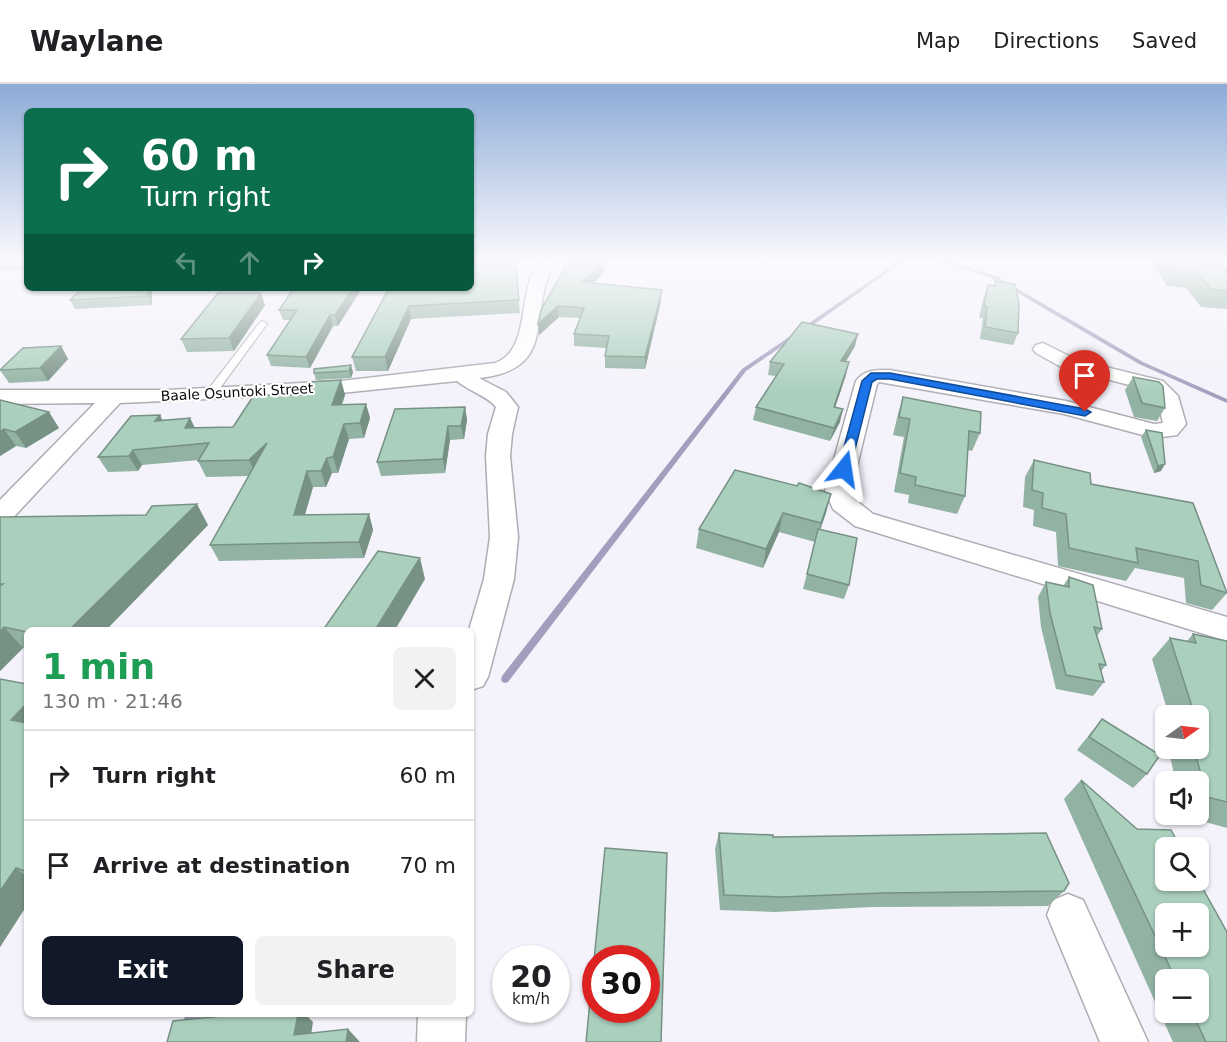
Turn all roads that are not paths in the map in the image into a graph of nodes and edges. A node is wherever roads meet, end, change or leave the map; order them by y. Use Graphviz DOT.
graph roads {
  1 [pos="532,305"];
  2 [pos="263,324"];
  3 [pos="1042,349"];
  4 [pos="463,375"];
  5 [pos="211,393"];
  6 [pos="0,397"];
  7 [pos="113,397"];
  8 [pos="0,516"];
  9 [pos="1227,629"];
  10 [pos="474,666"];
  11 [pos="1068,915"];
  12 [pos="442,1017"];
  13 [pos="441,1042"];
  14 [pos="1124,1042"];
  1 -- 4 [label="street, Baale Osuntoki Street"];
  2 -- 5 [label="lane"];
  3 -- 9 [label="street"];
  4 -- 5 [label="street, Baale Osuntoki Street"];
  4 -- 10 [label="street"];
  5 -- 7 [label="street, Baale Osuntoki Street"];
  6 -- 7 [label="street, Baale Osuntoki Street"];
  7 -- 8 [label="street"];
  11 -- 14 [label="street"];
  12 -- 13 [label="street"];
}
